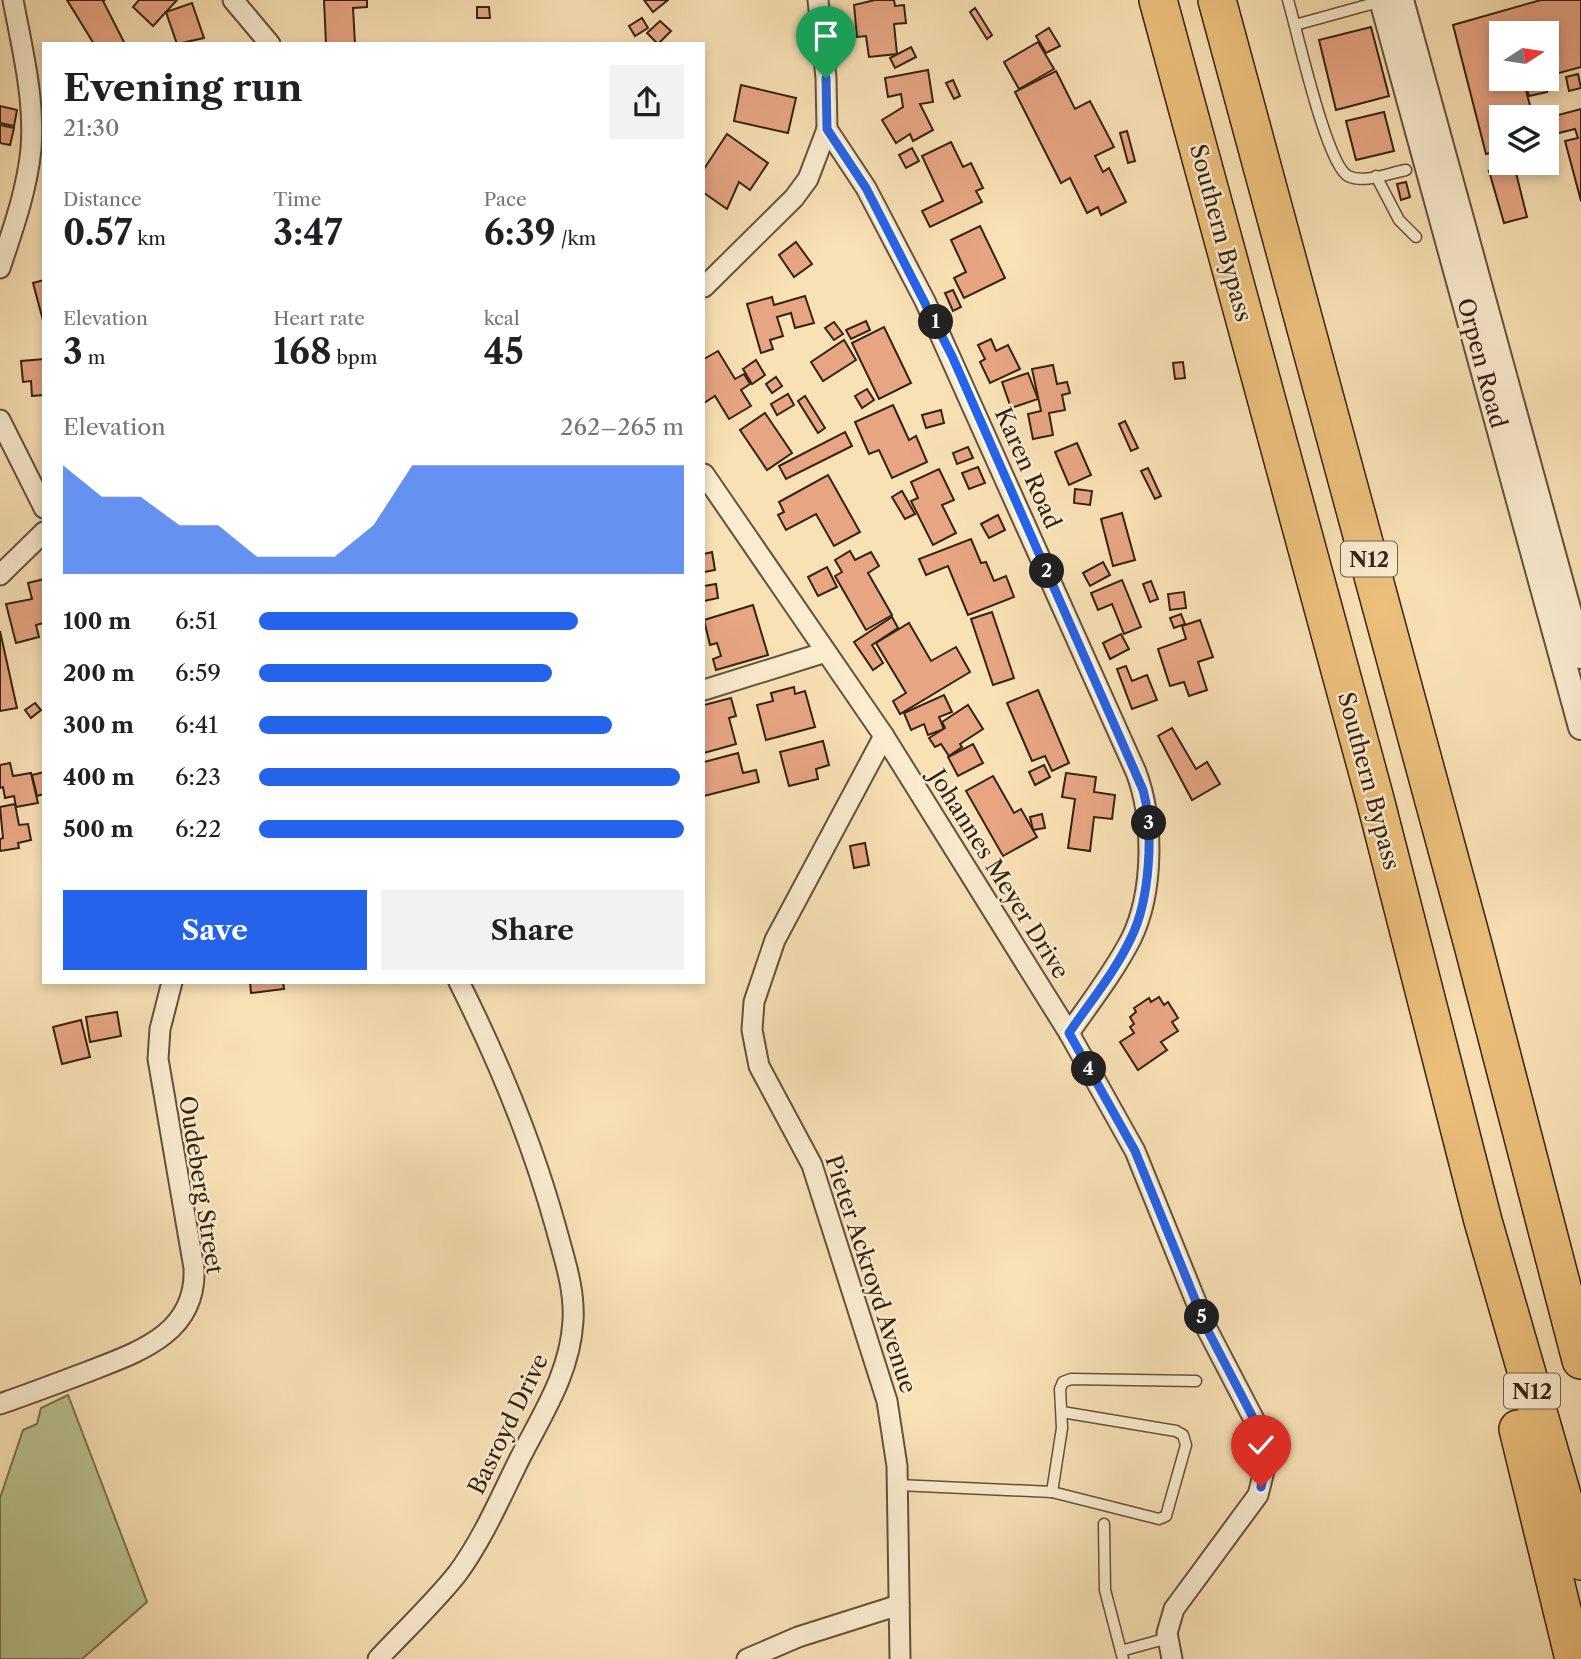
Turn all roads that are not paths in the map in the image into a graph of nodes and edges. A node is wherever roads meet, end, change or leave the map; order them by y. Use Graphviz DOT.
graph roads {
  1 [pos="13,0"];
  2 [pos="233,0"];
  3 [pos="818,0"];
  4 [pos="1158,0"];
  5 [pos="1217,0"];
  6 [pos="1289,0"];
  7 [pos="1383,0"];
  8 [pos="1401,0"];
  9 [pos="1295,25"];
  10 [pos="268,42"];
  11 [pos="827,129"];
  12 [pos="1406,170"];
  13 [pos="1376,176"];
  14 [pos="1416,237"];
  15 [pos="0,268"];
  16 [pos="705,286"];
  17 [pos="0,420"];
  18 [pos="705,475"];
  19 [pos="42,504"];
  20 [pos="42,534"];
  21 [pos="0,575"];
  22 [pos="1576,617"];
  23 [pos="827,652"];
  24 [pos="1581,656"];
  25 [pos="705,690"];
  26 [pos="1581,727"];
  27 [pos="884,736"];
  28 [pos="171,984"];
  29 [pos="460,984"];
  30 [pos="1069,1033"];
  31 [pos="1517,1119"];
  32 [pos="1483,1221"];
  33 [pos="1581,1268"];
  34 [pos="1581,1360"];
  35 [pos="1196,1381"];
  36 [pos="0,1404"];
  37 [pos="1062,1412"];
  38 [pos="898,1485"];
  39 [pos="1052,1492"];
  40 [pos="1104,1524"];
  41 [pos="1581,1561"];
  42 [pos="899,1605"];
  43 [pos="1168,1638"];
  44 [pos="1122,1655"];
  45 [pos="377,1659"];
  46 [pos="747,1659"];
  47 [pos="900,1659"];
  48 [pos="1172,1659"];
  49 [pos="1574,1659"];
  1 -- 15 [label="street"];
  2 -- 10 [label="street"];
  3 -- 11 [label="street"];
  4 -- 32 [label="highway, Southern Bypass / N12"];
  5 -- 31 [label="highway, N12"];
  6 -- 9 [label="lane"];
  7 -- 9 [label="lane"];
  7 -- 26 [label="street, Orpen Road"];
  8 -- 22 [label="street, Orpen Road"];
  9 -- 13 [label="lane"];
  11 -- 16 [label="street"];
  11 -- 30 [label="street, Karen Road"];
  12 -- 13 [label="lane"];
  13 -- 14 [label="lane"];
  17 -- 19 [label="street"];
  18 -- 23 [label="street, Johannes Meyer Drive"];
  20 -- 21 [label="street"];
  22 -- 24 [label="street, Orpen Road"];
  23 -- 25 [label="street"];
  23 -- 27 [label="street, Johannes Meyer Drive"];
  27 -- 30 [label="street, Johannes Meyer Drive"];
  27 -- 38 [label="street, Pieter Ackroyd Avenue"];
  28 -- 36 [label="street, Oudeberg Street"];
  29 -- 45 [label="street, Basroyd Drive"];
  30 -- 43 [label="street, Johannes Meyer Drive"];
  31 -- 33 [label="highway"];
  31 -- 34 [label="highway, N12"];
  32 -- 41 [label="highway, Southern Bypass / N12"];
  32 -- 49 [label="highway"];
  35 -- 37 [label="lane"];
  37 -- 39 [label="lane"];
  37 -- 39 [label="lane"];
  38 -- 39 [label="lane"];
  38 -- 42 [label="street, Pieter Ackroyd Avenue"];
  40 -- 44 [label="lane"];
  42 -- 46 [label="street"];
  42 -- 47 [label="street, Pieter Ackroyd Avenue"];
  43 -- 44 [label="lane"];
  43 -- 48 [label="street, Johannes Meyer Drive"];
}
